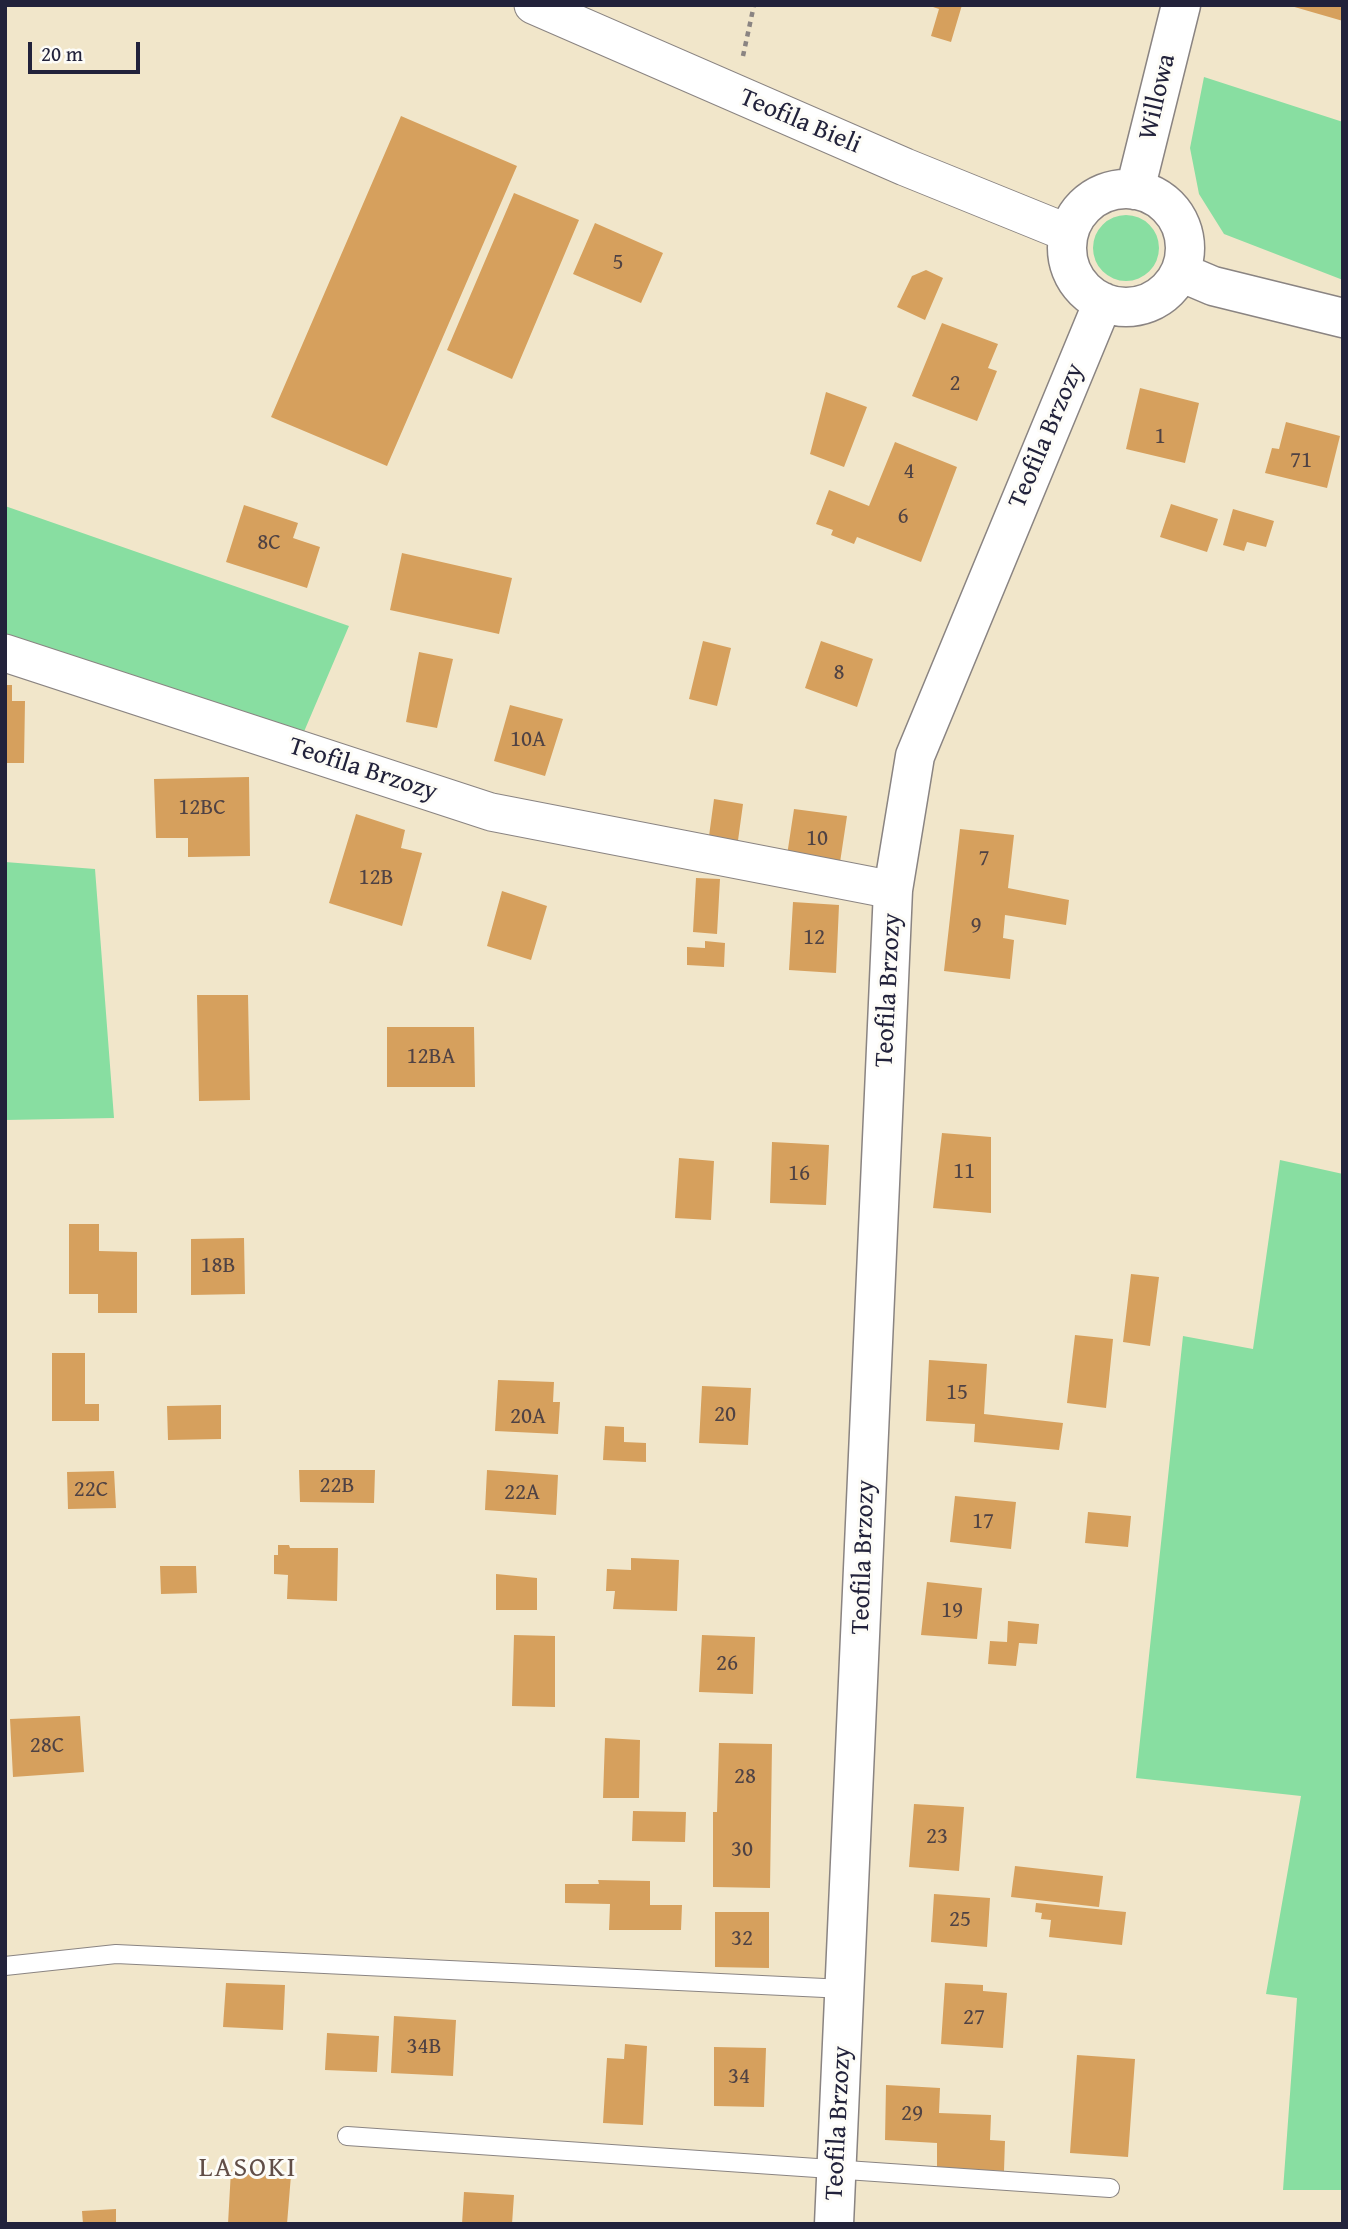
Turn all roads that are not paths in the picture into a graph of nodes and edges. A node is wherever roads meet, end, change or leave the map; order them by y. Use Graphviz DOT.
graph roads {
  1 [pos="533,5"];
  2 [pos="1181,5"];
  3 [pos="1135,190"];
  4 [pos="1068,233"];
  5 [pos="1180,271"];
  6 [pos="1103,302"];
  7 [pos="1343,318"];
  8 [pos="5,653"];
  9 [pos="893,890"];
  10 [pos="5,1966"];
  11 [pos="845,1989"];
  12 [pos="347,2136"];
  13 [pos="838,2169"];
  14 [pos="1110,2188"];
  15 [pos="834,2224"];
  1 -- 4 [label="street, Teofila Bieli"];
  2 -- 3 [label="street, Willowa"];
  3 -- 4 [label="street"];
  3 -- 5 [label="street"];
  4 -- 6 [label="street"];
  5 -- 6 [label="street"];
  5 -- 7 [label="street"];
  6 -- 9 [label="street, Teofila Brzozy"];
  8 -- 9 [label="street, Teofila Brzozy"];
  9 -- 11 [label="street, Teofila Brzozy"];
  10 -- 11 [label="lane"];
  11 -- 13 [label="street, Teofila Brzozy"];
  12 -- 13 [label="lane"];
  13 -- 14 [label="lane"];
  13 -- 15 [label="street, Teofila Brzozy"];
}
